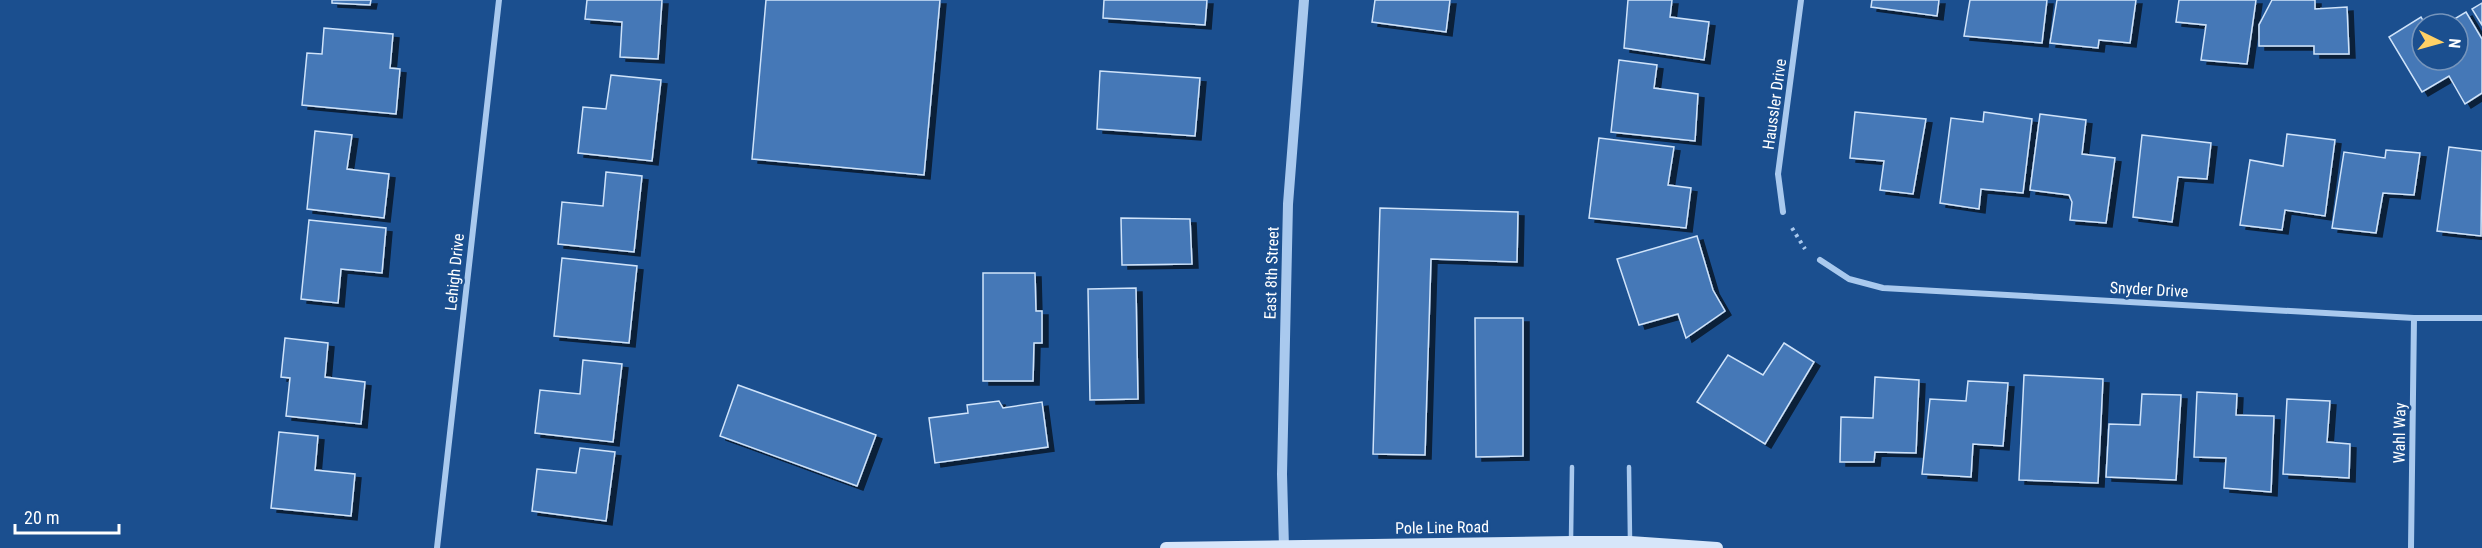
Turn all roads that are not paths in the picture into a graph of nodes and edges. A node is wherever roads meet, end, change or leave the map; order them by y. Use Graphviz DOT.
graph roads {
  1 [pos="499,0"];
  2 [pos="1304,0"];
  3 [pos="1801,0"];
  4 [pos="1784,212"];
  5 [pos="1820,260"];
  6 [pos="2414,318"];
  7 [pos="2482,318"];
  8 [pos="1572,467"];
  9 [pos="1629,467"];
  10 [pos="1571,542"];
  11 [pos="1630,542"];
  12 [pos="1284,547"];
  13 [pos="437,548"];
  14 [pos="1167,548"];
  15 [pos="1717,548"];
  16 [pos="2411,548"];
  1 -- 13 [label="street, Lehigh Drive"];
  2 -- 12 [label="street, East 8th Street"];
  3 -- 4 [label="street, Haussler Drive"];
  5 -- 6 [label="street, Snyder Drive"];
  6 -- 7 [label="street, Snyder Drive"];
  6 -- 16 [label="street, Wahl Way"];
  8 -- 10 [label="lane"];
  9 -- 11 [label="lane"];
  10 -- 11 [label="main road, Pole Line Road"];
  10 -- 12 [label="main road, Pole Line Road"];
  11 -- 15 [label="main road, Pole Line Road"];
  12 -- 14 [label="main road, Pole Line Road"];
}
